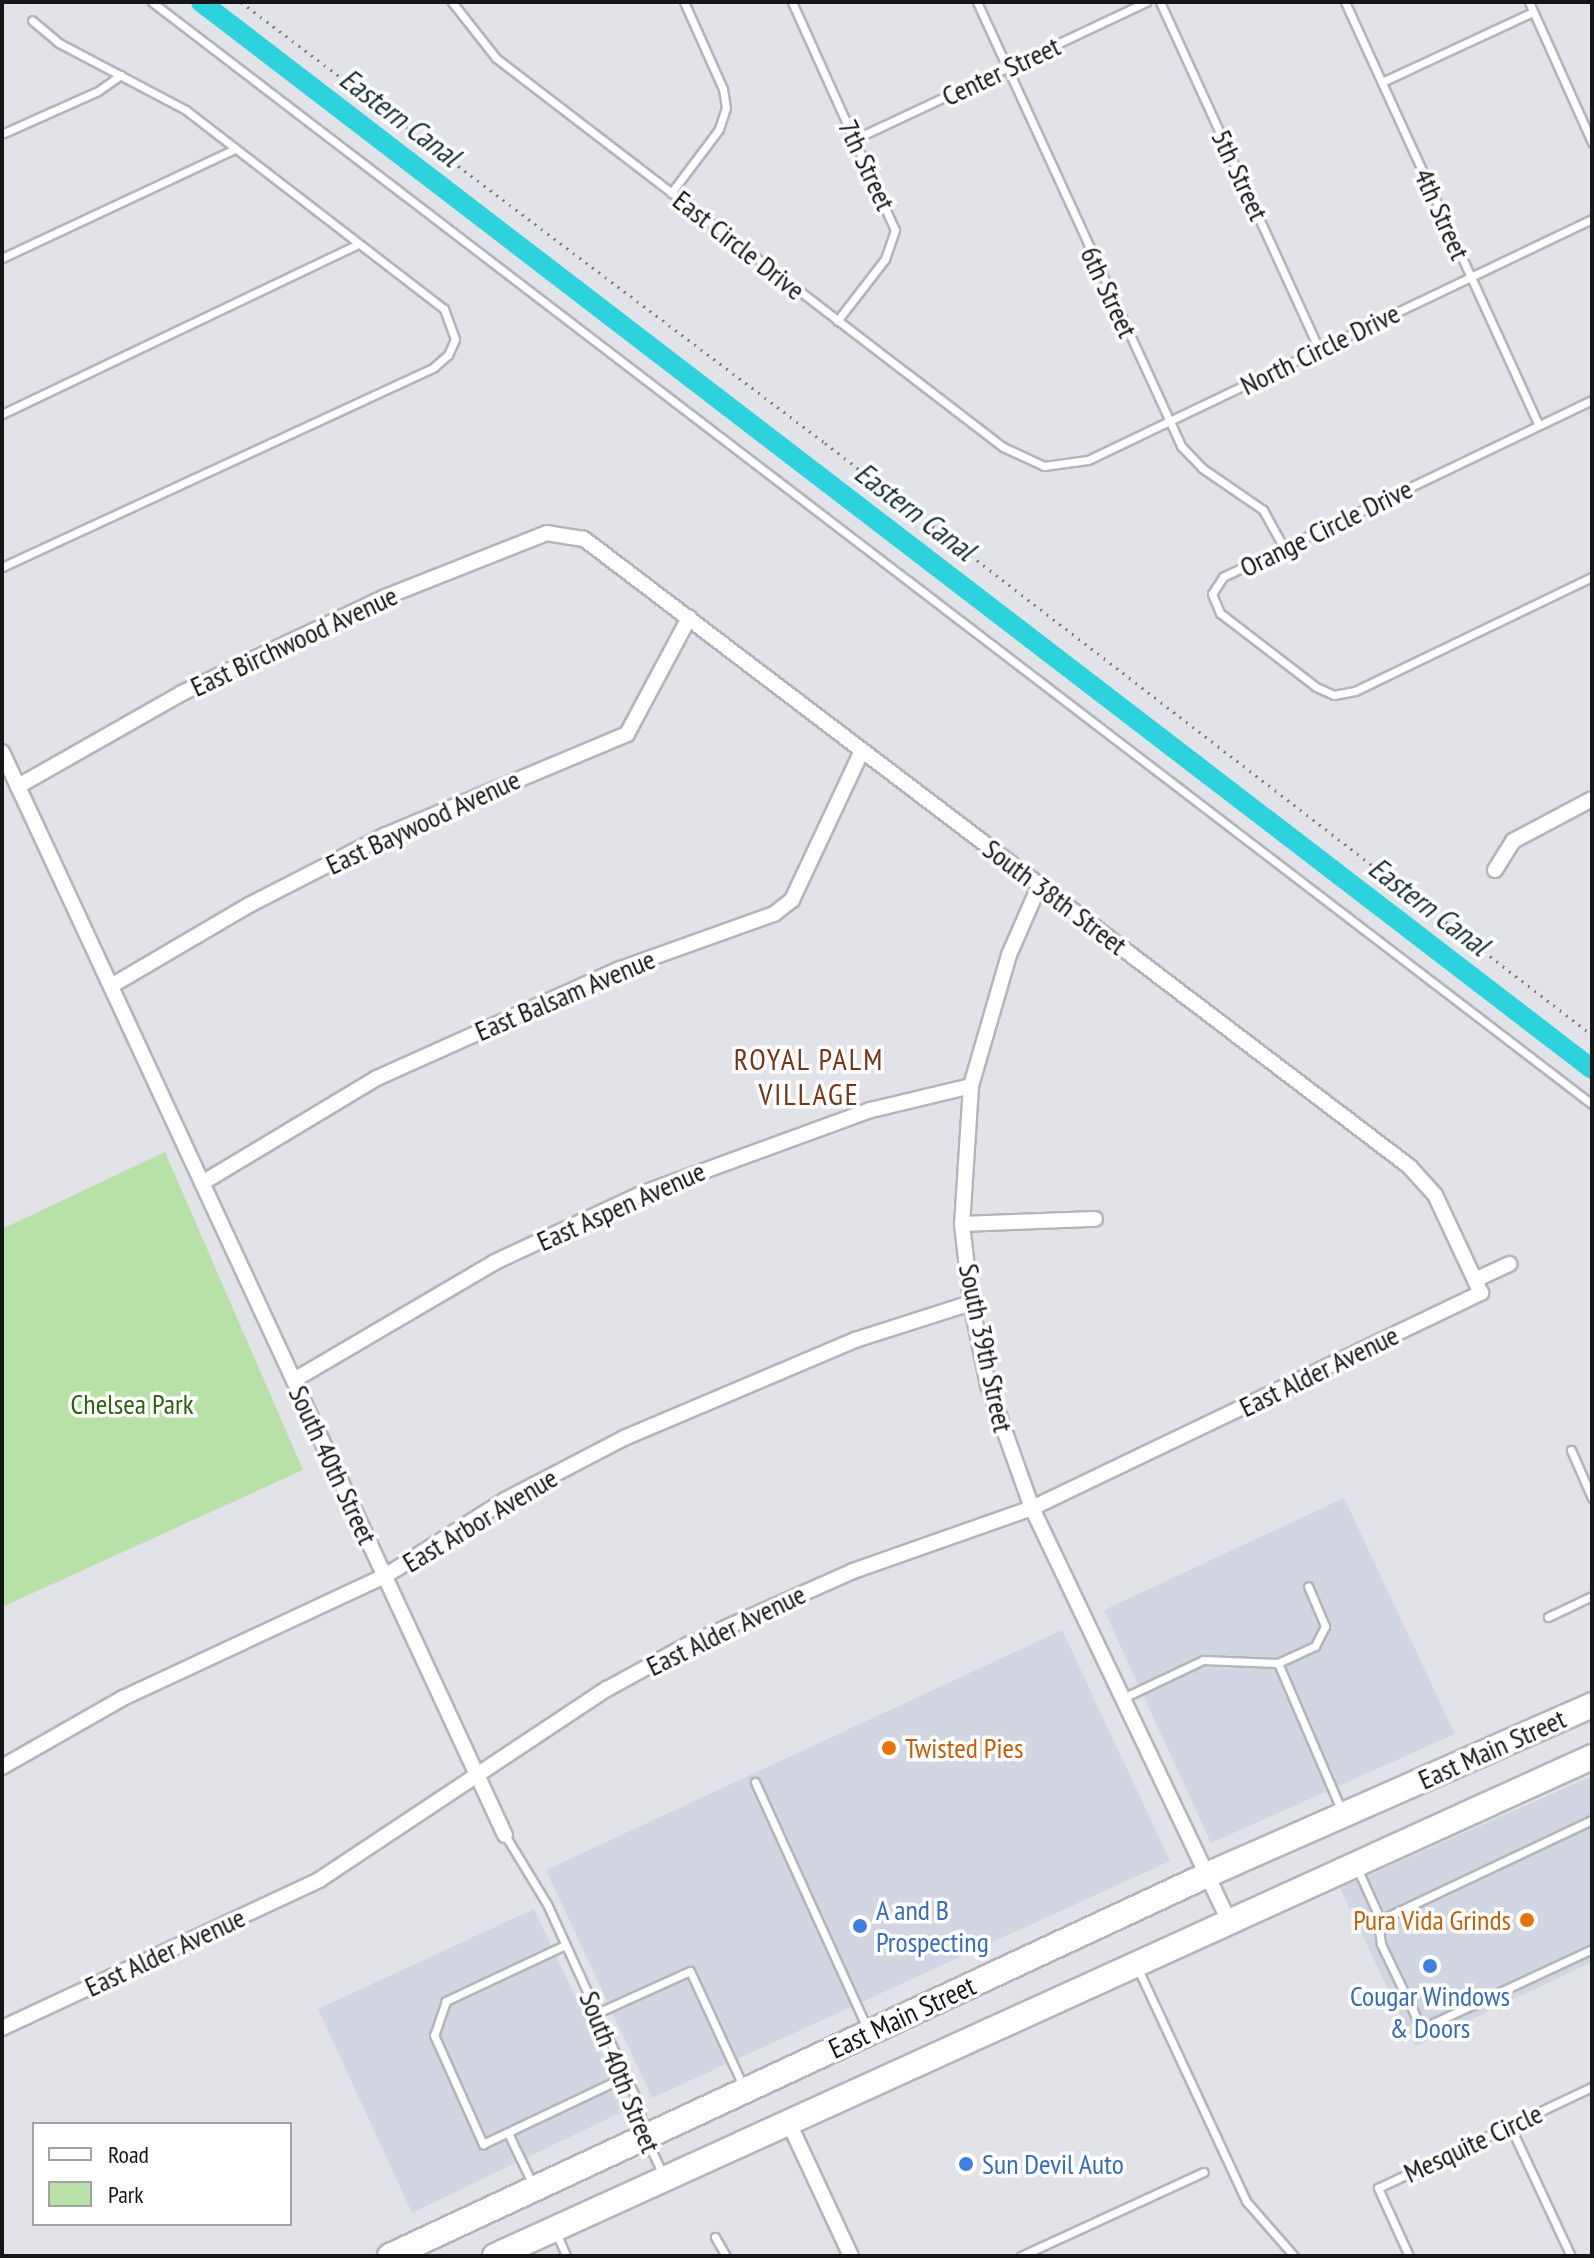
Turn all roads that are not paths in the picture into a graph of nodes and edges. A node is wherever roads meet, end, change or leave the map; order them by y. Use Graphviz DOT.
graph roads {
  1 [pos="152,2"];
  2 [pos="452,2"];
  3 [pos="684,2"];
  4 [pos="792,2"];
  5 [pos="977,2"];
  6 [pos="1146,2"];
  7 [pos="1160,2"];
  8 [pos="1345,2"];
  9 [pos="1529,2"];
  10 [pos="1533,12"];
  11 [pos="32,20"];
  12 [pos="1007,68"];
  13 [pos="121,75"];
  14 [pos="1382,82"];
  15 [pos="4,133"];
  16 [pos="855,139"];
  17 [pos="1592,142"];
  18 [pos="233,150"];
  19 [pos="671,193"];
  20 [pos="1592,219"];
  21 [pos="359,244"];
  22 [pos="2,258"];
  23 [pos="1470,277"];
  24 [pos="837,321"];
  25 [pos="1319,349"];
  26 [pos="1592,400"];
  27 [pos="2,414"];
  28 [pos="1168,422"];
  29 [pos="1539,425"];
  30 [pos="1044,466"];
  31 [pos="584,539"];
  32 [pos="1284,548"];
  33 [pos="2,567"];
  34 [pos="1592,577"];
  35 [pos="689,618"];
  36 [pos="2,752"];
  37 [pos="861,753"];
  38 [pos="18,786"];
  39 [pos="1590,806"];
  40 [pos="1495,870"];
  41 [pos="1040,884"];
  42 [pos="111,986"];
  43 [pos="971,1086"];
  44 [pos="1592,1104"];
  45 [pos="202,1183"];
  46 [pos="1095,1219"];
  47 [pos="962,1224"];
  48 [pos="1510,1264"];
  49 [pos="1478,1287"];
  50 [pos="971,1303"];
  51 [pos="294,1380"];
  52 [pos="1571,1450"];
  53 [pos="1592,1498"];
  54 [pos="1032,1508"];
  55 [pos="385,1576"];
  56 [pos="1308,1586"];
  57 [pos="1592,1596"];
  58 [pos="1548,1617"];
  59 [pos="1278,1663"];
  60 [pos="1123,1698"];
  61 [pos="1592,1705"];
  62 [pos="1592,1757"];
  63 [pos="2,1767"];
  64 [pos="476,1773"];
  65 [pos="755,1782"];
  66 [pos="1344,1815"];
  67 [pos="1592,1820"];
  68 [pos="505,1835"];
  69 [pos="1355,1862"];
  70 [pos="1207,1875"];
  71 [pos="1228,1919"];
  72 [pos="1378,1921"];
  73 [pos="565,1945"];
  74 [pos="1592,1949"];
  75 [pos="1135,1962"];
  76 [pos="597,2013"];
  77 [pos="2,2028"];
  78 [pos="869,2032"];
  79 [pos="626,2076"];
  80 [pos="1592,2087"];
  81 [pos="745,2090"];
  82 [pos="788,2121"];
  83 [pos="1510,2126"];
  84 [pos="508,2133"];
  85 [pos="645,2136"];
  86 [pos="1204,2172"];
  87 [pos="664,2177"];
  88 [pos="535,2188"];
  89 [pos="554,2229"];
  90 [pos="715,2237"];
  91 [pos="390,2256"];
  92 [pos="495,2256"];
  93 [pos="566,2256"];
  94 [pos="726,2256"];
  95 [pos="851,2256"];
  96 [pos="1021,2256"];
  97 [pos="1294,2256"];
  98 [pos="1409,2256"];
  99 [pos="1571,2256"];
  1 -- 44 [label="lane"];
  2 -- 19 [label="lane, East Circle Drive"];
  3 -- 19 [label="lane"];
  4 -- 16 [label="lane, 7th Street"];
  5 -- 12 [label="lane, 6th Street"];
  6 -- 12 [label="lane, Center Street"];
  7 -- 25 [label="lane, 5th Street"];
  8 -- 14 [label="lane, 4th Street"];
  9 -- 10 [label="lane"];
  10 -- 14 [label="lane"];
  10 -- 17 [label="lane"];
  11 -- 13 [label="lane"];
  12 -- 16 [label="lane, Center Street"];
  12 -- 28 [label="lane, 6th Street"];
  13 -- 15 [label="lane"];
  13 -- 18 [label="lane"];
  14 -- 23 [label="lane, 4th Street"];
  16 -- 24 [label="lane, 7th Street"];
  18 -- 21 [label="lane"];
  18 -- 22 [label="lane"];
  19 -- 24 [label="lane, East Circle Drive"];
  20 -- 23 [label="lane, North Circle Drive"];
  21 -- 27 [label="lane"];
  21 -- 33 [label="lane"];
  23 -- 25 [label="lane, North Circle Drive"];
  23 -- 29 [label="lane, 4th Street"];
  24 -- 30 [label="lane, East Circle Drive"];
  25 -- 28 [label="lane, North Circle Drive"];
  26 -- 29 [label="lane, Orange Circle Drive"];
  28 -- 30 [label="lane, North Circle Drive"];
  28 -- 32 [label="lane, 6th Street"];
  29 -- 32 [label="lane, Orange Circle Drive"];
  31 -- 35 [label="street, South 38th Street"];
  31 -- 38 [label="street, East Birchwood Avenue"];
  32 -- 34 [label="lane, Orange Circle Drive"];
  35 -- 37 [label="street, South 38th Street"];
  35 -- 42 [label="street, East Baywood Avenue"];
  36 -- 38 [label="street, South 40th Street"];
  37 -- 41 [label="street, South 38th Street"];
  37 -- 45 [label="street, East Balsam Avenue"];
  38 -- 42 [label="street, South 40th Street"];
  39 -- 40 [label="street"];
  41 -- 43 [label="street, South 39th Street"];
  41 -- 49 [label="street, South 38th Street"];
  42 -- 45 [label="street, South 40th Street"];
  43 -- 47 [label="street, South 39th Street"];
  43 -- 51 [label="street, East Aspen Avenue"];
  45 -- 51 [label="street, South 40th Street"];
  46 -- 47 [label="street"];
  47 -- 50 [label="street, South 39th Street"];
  48 -- 49 [label="street, East Alder Avenue"];
  49 -- 54 [label="street, East Alder Avenue"];
  50 -- 54 [label="street, South 39th Street"];
  50 -- 55 [label="street, East Arbor Avenue"];
  51 -- 55 [label="street, South 40th Street"];
  52 -- 53 [label="lane"];
  54 -- 60 [label="street, South 39th Street"];
  54 -- 64 [label="street, East Alder Avenue"];
  55 -- 63 [label="street, East Arbor Avenue"];
  55 -- 64 [label="street, South 40th Street"];
  56 -- 59 [label="lane"];
  57 -- 58 [label="lane"];
  59 -- 60 [label="lane"];
  59 -- 66 [label="lane"];
  60 -- 70 [label="street, South 39th Street"];
  61 -- 66 [label="main road, East Main Street"];
  62 -- 69 [label="main road, East Main Street"];
  64 -- 68 [label="street, South 40th Street"];
  64 -- 77 [label="street, East Alder Avenue"];
  65 -- 78 [label="lane"];
  66 -- 70 [label="main road, East Main Street"];
  67 -- 72 [label="lane"];
  68 -- 73 [label="lane, South 40th Street"];
  69 -- 71 [label="main road, East Main Street"];
  69 -- 72 [label="lane"];
  70 -- 71 [label="street, South 39th Street"];
  70 -- 78 [label="main road, East Main Street"];
  71 -- 75 [label="main road, East Main Street"];
  72 -- 74 [label="lane"];
  73 -- 76 [label="lane, South 40th Street"];
  73 -- 84 [label="lane"];
  75 -- 82 [label="main road, East Main Street"];
  75 -- 97 [label="lane"];
  76 -- 79 [label="lane, South 40th Street"];
  76 -- 81 [label="lane"];
  78 -- 81 [label="main road, East Main Street"];
  79 -- 84 [label="lane"];
  79 -- 85 [label="lane, South 40th Street"];
  80 -- 83 [label="lane, Mesquite Circle"];
  81 -- 85 [label="main road, East Main Street"];
  82 -- 87 [label="main road, East Main Street"];
  82 -- 95 [label="street"];
  83 -- 98 [label="lane, Mesquite Circle"];
  83 -- 99 [label="lane"];
  84 -- 88 [label="lane"];
  85 -- 87 [label="lane, South 40th Street"];
  85 -- 88 [label="main road, East Main Street"];
  86 -- 96 [label="lane"];
  87 -- 89 [label="main road, East Main Street"];
  88 -- 91 [label="main road, East Main Street"];
  89 -- 92 [label="main road, East Main Street"];
  89 -- 93 [label="lane"];
  90 -- 94 [label="lane"];
}
